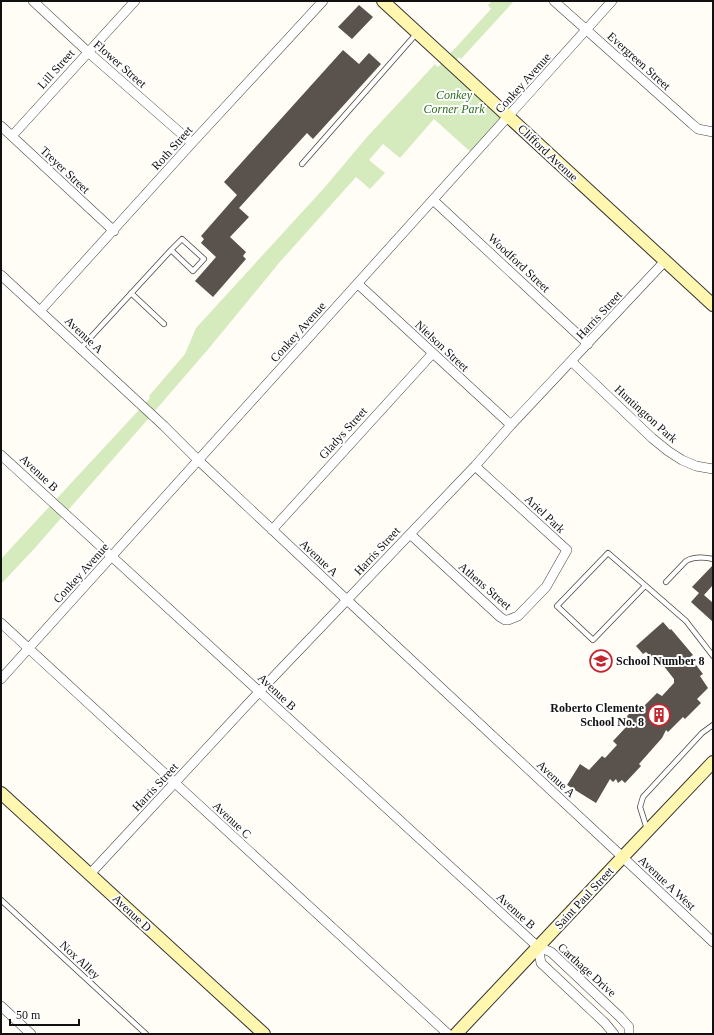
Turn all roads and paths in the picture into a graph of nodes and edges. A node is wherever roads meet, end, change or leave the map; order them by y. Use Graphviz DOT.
graph roads {
  1 [pos="33,1"];
  2 [pos="135,1"];
  3 [pos="323,1"];
  4 [pos="383,1"];
  5 [pos="554,1"];
  6 [pos="612,1"];
  7 [pos="586,30"];
  8 [pos="417,32"];
  9 [pos="88,52"];
  10 [pos="508,117"];
  11 [pos="1,126"];
  12 [pos="713,132"];
  13 [pos="12,136"];
  14 [pos="192,143"];
  15 [pos="302,164"];
  16 [pos="433,200"];
  17 [pos="114,231"];
  18 [pos="171,250"];
  19 [pos="665,261"];
  20 [pos="1,275"];
  21 [pos="358,284"];
  22 [pos="131,293"];
  23 [pos="713,304"];
  24 [pos="40,311"];
  25 [pos="164,324"];
  26 [pos="588,344"];
  27 [pos="80,348"];
  28 [pos="433,353"];
  29 [pos="571,362"];
  30 [pos="511,425"];
  31 [pos="1,455"];
  32 [pos="198,460"];
  33 [pos="475,466"];
  34 [pos="713,469"];
  35 [pos="272,530"];
  36 [pos="410,534"];
  37 [pos="112,556"];
  38 [pos="713,560"];
  39 [pos="666,582"];
  40 [pos="645,586"];
  41 [pos="546,587"];
  42 [pos="346,600"];
  43 [pos="1,623"];
  44 [pos="28,649"];
  45 [pos="713,656"];
  46 [pos="1,679"];
  47 [pos="259,692"];
  48 [pos="713,725"];
  49 [pos="713,762"];
  50 [pos="174,783"];
  51 [pos="1,792"];
  52 [pos="648,830"];
  53 [pos="623,857"];
  54 [pos="90,874"];
  55 [pos="1,900"];
  56 [pos="713,942"];
  57 [pos="538,947"];
  58 [pos="1,1006"];
  59 [pos="31,1034"];
  60 [pos="146,1034"];
  61 [pos="264,1034"];
  62 [pos="448,1034"];
  63 [pos="456,1034"];
  64 [pos="614,1034"];
  65 [pos="629,1034"];
  1 -- 9 [label="street, Flower Street"];
  2 -- 9 [label="street, Lill Street"];
  3 -- 14 [label="street, Roth Street"];
  4 -- 8 [label="main road, Clifford Avenue"];
  5 -- 7 [label="street, Evergreen Street"];
  6 -- 7 [label="street, Conkey Avenue"];
  7 -- 10 [label="street, Conkey Avenue"];
  7 -- 12 [label="street, Evergreen Street"];
  8 -- 10 [label="main road, Clifford Avenue"];
  8 -- 15 [label="lane"];
  9 -- 13 [label="street, Lill Street"];
  9 -- 14 [label="street, Flower Street"];
  10 -- 16 [label="street, Conkey Avenue"];
  10 -- 19 [label="main road, Clifford Avenue"];
  11 -- 13 [label="street, Treyer Street"];
  13 -- 17 [label="street, Treyer Street"];
  14 -- 17 [label="street, Roth Street"];
  16 -- 21 [label="street, Conkey Avenue"];
  16 -- 26 [label="street, Woodford Street"];
  17 -- 24 [label="street, Roth Street"];
  18 -- 18 [label="lane"];
  18 -- 22 [label="lane"];
  19 -- 23 [label="main road, Clifford Avenue"];
  19 -- 26 [label="street, Harris Street"];
  20 -- 24 [label="street, Avenue A"];
  21 -- 28 [label="street, Nielson Street"];
  21 -- 32 [label="street, Conkey Avenue"];
  22 -- 25 [label="lane"];
  22 -- 27 [label="lane"];
  24 -- 27 [label="street, Avenue A"];
  26 -- 29 [label="street, Harris Street"];
  27 -- 32 [label="street, Avenue A"];
  28 -- 30 [label="street, Nielson Street"];
  28 -- 35 [label="street, Gladys Street"];
  29 -- 30 [label="street, Harris Street"];
  29 -- 34 [label="street, Huntington Park"];
  30 -- 33 [label="street, Harris Street"];
  31 -- 37 [label="street, Avenue B"];
  32 -- 35 [label="street, Avenue A"];
  32 -- 37 [label="street, Conkey Avenue"];
  33 -- 36 [label="street, Harris Street"];
  33 -- 41 [label="street, Ariel Park"];
  35 -- 42 [label="street, Avenue A"];
  36 -- 41 [label="street, Athens Street"];
  36 -- 42 [label="street, Harris Street"];
  37 -- 44 [label="street, Conkey Avenue"];
  37 -- 47 [label="street, Avenue B"];
  38 -- 39 [label="lane"];
  40 -- 40 [label="lane"];
  40 -- 45 [label="lane"];
  42 -- 47 [label="street, Harris Street"];
  42 -- 53 [label="street, Avenue A"];
  43 -- 44 [label="street, Avenue C"];
  44 -- 46 [label="street, Conkey Avenue"];
  44 -- 50 [label="street, Avenue C"];
  47 -- 50 [label="street, Harris Street"];
  47 -- 57 [label="street, Avenue B"];
  48 -- 52 [label="lane"];
  49 -- 52 [label="main road, Saint Paul Street"];
  50 -- 54 [label="street, Harris Street"];
  50 -- 62 [label="street, Avenue C"];
  51 -- 54 [label="main road, Avenue D"];
  52 -- 53 [label="main road, Saint Paul Street"];
  53 -- 56 [label="street, Avenue A West"];
  53 -- 57 [label="main road, Saint Paul Street"];
  54 -- 61 [label="main road, Avenue D"];
  55 -- 60 [label="lane, Nox Alley"];
  57 -- 63 [label="main road, Saint Paul Street"];
  57 -- 64 [label="street, Carthage Drive"];
  57 -- 65 [label="street, Carthage Drive"];
  58 -- 59 [label="street"];
}
